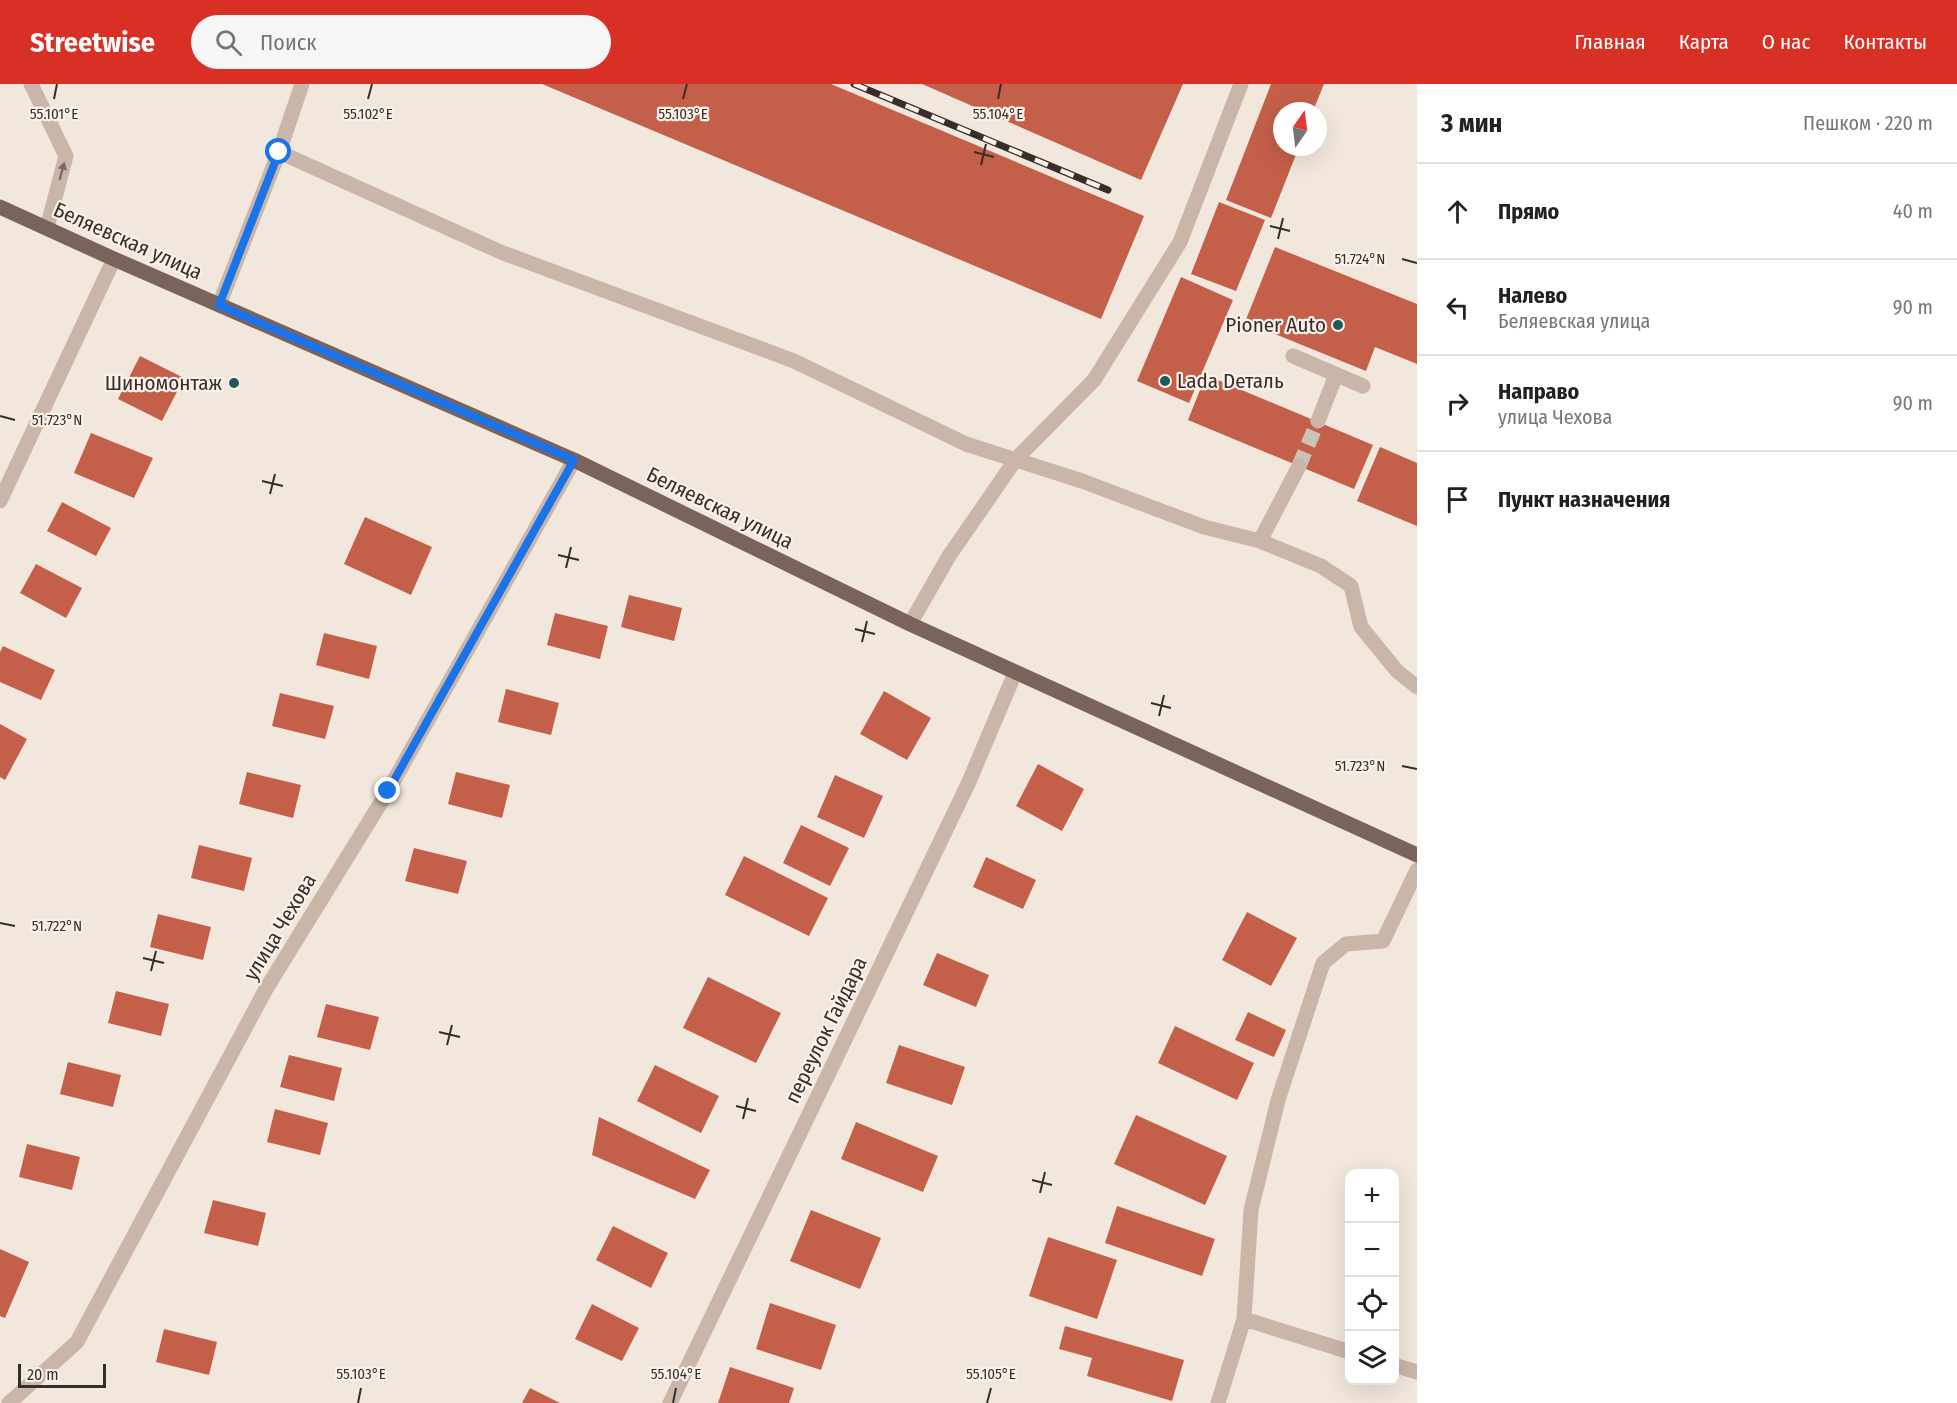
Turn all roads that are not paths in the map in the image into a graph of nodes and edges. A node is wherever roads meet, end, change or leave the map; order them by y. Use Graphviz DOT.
graph roads {
  1 [pos="31,84"];
  2 [pos="302,84"];
  3 [pos="1241,84"];
  4 [pos="279,152"];
  5 [pos="0,207"];
  6 [pos="47,228"];
  7 [pos="114,259"];
  8 [pos="219,305"];
  9 [pos="1293,356"];
  10 [pos="1336,375"];
  11 [pos="1363,386"];
  12 [pos="1318,421"];
  13 [pos="1016,459"];
  14 [pos="574,460"];
  15 [pos="1299,466"];
  16 [pos="0,501"];
  17 [pos="1260,541"];
  18 [pos="910,624"];
  19 [pos="1015,673"];
  20 [pos="1417,687"];
  21 [pos="1417,855"];
  22 [pos="1417,870"];
  23 [pos="1244,1320"];
  24 [pos="1345,1350"];
  25 [pos="1399,1366"];
  26 [pos="1417,1372"];
  27 [pos="9,1403"];
  28 [pos="670,1403"];
  29 [pos="1218,1403"];
  6 -- 1 [label="street, one-way"];
  2 -- 4 [label="street"];
  3 -- 13 [label="street"];
  4 -- 8 [label="street"];
  4 -- 13 [label="street"];
  5 -- 6 [label="main road, Беляевская улица"];
  6 -- 7 [label="main road, Беляевская улица"];
  7 -- 8 [label="main road, Беляевская улица"];
  7 -- 16 [label="street"];
  8 -- 14 [label="main road, Беляевская улица"];
  9 -- 10 [label="street"];
  10 -- 11 [label="street"];
  10 -- 12 [label="street"];
  13 -- 17 [label="street"];
  13 -- 18 [label="street"];
  14 -- 18 [label="main road, Беляевская улица"];
  14 -- 27 [label="street, улица Чехова"];
  15 -- 17 [label="street"];
  17 -- 20 [label="street"];
  18 -- 19 [label="main road, Беляевская улица"];
  19 -- 21 [label="main road, Беляевская улица"];
  19 -- 28 [label="street, переулок Гайдара"];
  22 -- 23 [label="street"];
  23 -- 24 [label="street"];
  23 -- 29 [label="street"];
  25 -- 26 [label="street"];
}
